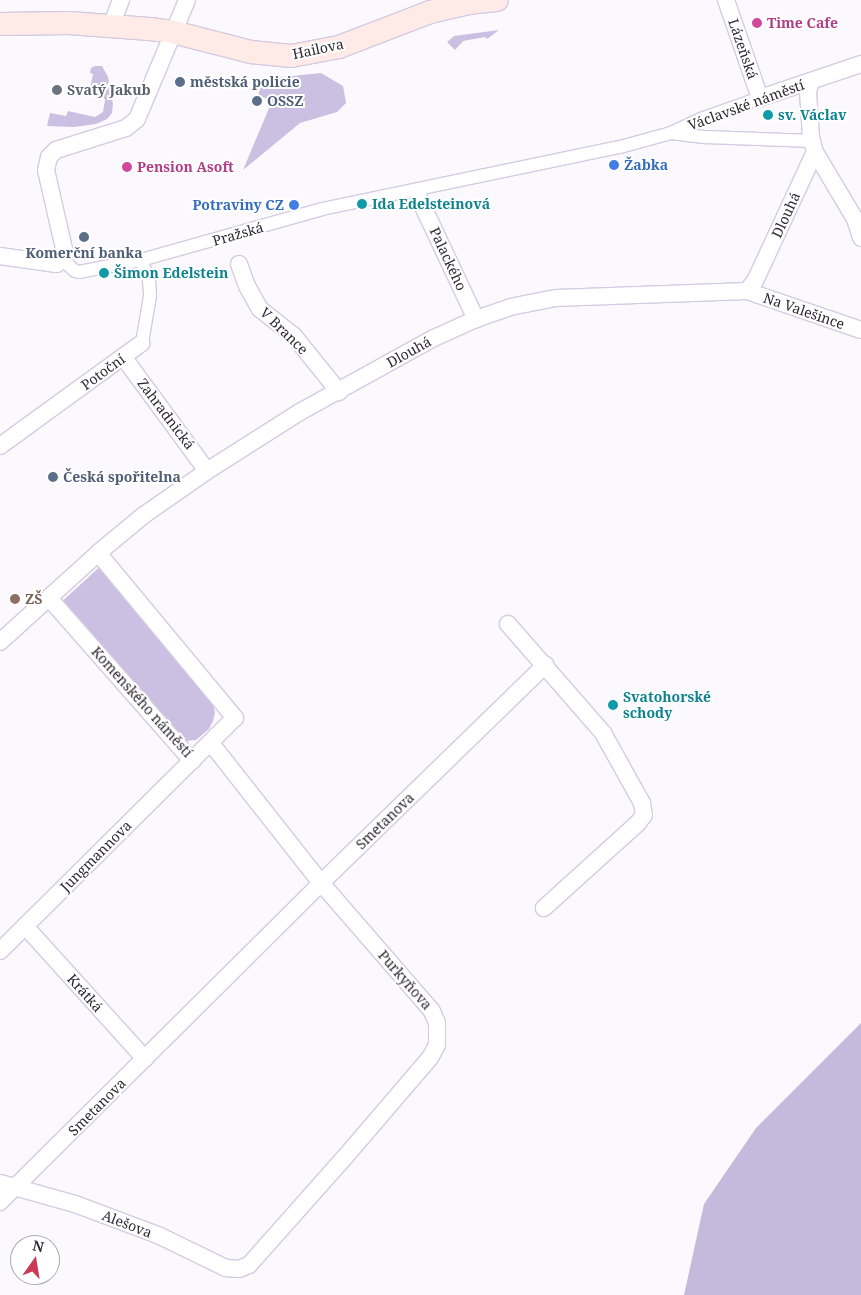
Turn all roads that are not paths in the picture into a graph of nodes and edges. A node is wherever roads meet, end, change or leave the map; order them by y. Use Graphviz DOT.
graph roads {
  1 [pos="121,0"];
  2 [pos="187,0"];
  3 [pos="497,0"];
  4 [pos="726,0"];
  5 [pos="444,5"];
  6 [pos="0,24"];
  7 [pos="111,26"];
  8 [pos="176,26"];
  9 [pos="861,64"];
  10 [pos="811,81"];
  11 [pos="760,98"];
  12 [pos="671,133"];
  13 [pos="814,147"];
  14 [pos="418,194"];
  15 [pos="858,220"];
  16 [pos="861,238"];
  17 [pos="0,256"];
  18 [pos="63,260"];
  19 [pos="143,263"];
  20 [pos="238,264"];
  21 [pos="747,291"];
  22 [pos="476,320"];
  23 [pos="861,330"];
  24 [pos="142,343"];
  25 [pos="124,358"];
  26 [pos="339,392"];
  27 [pos="0,446"];
  28 [pos="207,470"];
  29 [pos="98,553"];
  30 [pos="49,598"];
  31 [pos="508,624"];
  32 [pos="0,642"];
  33 [pos="545,665"];
  34 [pos="210,743"];
  35 [pos="192,761"];
  36 [pos="322,883"];
  37 [pos="544,908"];
  38 [pos="25,926"];
  39 [pos="0,951"];
  40 [pos="145,1059"];
  41 [pos="7,1186"];
  42 [pos="0,1202"];
  43 [pos="249,1265"];
  1 -- 7 [label="street"];
  2 -- 8 [label="street"];
  3 -- 5 [label="main road, Hailova"];
  4 -- 11 [label="street, Lázeňská"];
  5 -- 8 [label="main road, Hailova"];
  6 -- 7 [label="main road, Hailova"];
  7 -- 8 [label="main road, Hailova"];
  8 -- 18 [label="street"];
  9 -- 10 [label="street"];
  10 -- 11 [label="street, Václavské náměstí"];
  10 -- 13 [label="street, Václavské náměstí"];
  11 -- 12 [label="street, Václavské náměstí"];
  12 -- 13 [label="street, Václavské náměstí"];
  12 -- 14 [label="street, Pražská"];
  13 -- 15 [label="street"];
  13 -- 21 [label="street, Dlouhá"];
  14 -- 19 [label="street, Pražská"];
  14 -- 22 [label="street, Palackého"];
  15 -- 16 [label="street"];
  17 -- 18 [label="street"];
  18 -- 19 [label="street, Pražská"];
  19 -- 24 [label="street, Potoční"];
  20 -- 26 [label="street, V Brance"];
  21 -- 22 [label="street, Dlouhá"];
  21 -- 23 [label="street, Na Valešince"];
  22 -- 26 [label="street, Dlouhá"];
  24 -- 25 [label="street, Potoční"];
  25 -- 27 [label="street, Potoční"];
  25 -- 28 [label="street, Zahradnická"];
  26 -- 28 [label="street, Dlouhá"];
  28 -- 29 [label="street, Dlouhá"];
  29 -- 30 [label="street, Dlouhá"];
  29 -- 34 [label="street, Komenského náměstí"];
  30 -- 32 [label="street, Dlouhá"];
  30 -- 35 [label="street, Komenského náměstí"];
  31 -- 33 [label="street"];
  33 -- 36 [label="street, Smetanova"];
  33 -- 37 [label="street"];
  34 -- 35 [label="street, Komenského náměstí"];
  34 -- 36 [label="street, Purkyňova"];
  35 -- 38 [label="street, Jungmannova"];
  36 -- 40 [label="street, Smetanova"];
  36 -- 43 [label="street, Purkyňova"];
  38 -- 39 [label="street, Jungmannova"];
  38 -- 40 [label="street, Krátká"];
  40 -- 41 [label="street, Smetanova"];
  41 -- 42 [label="street, Smetanova"];
  41 -- 43 [label="street, Alešova"];
}
